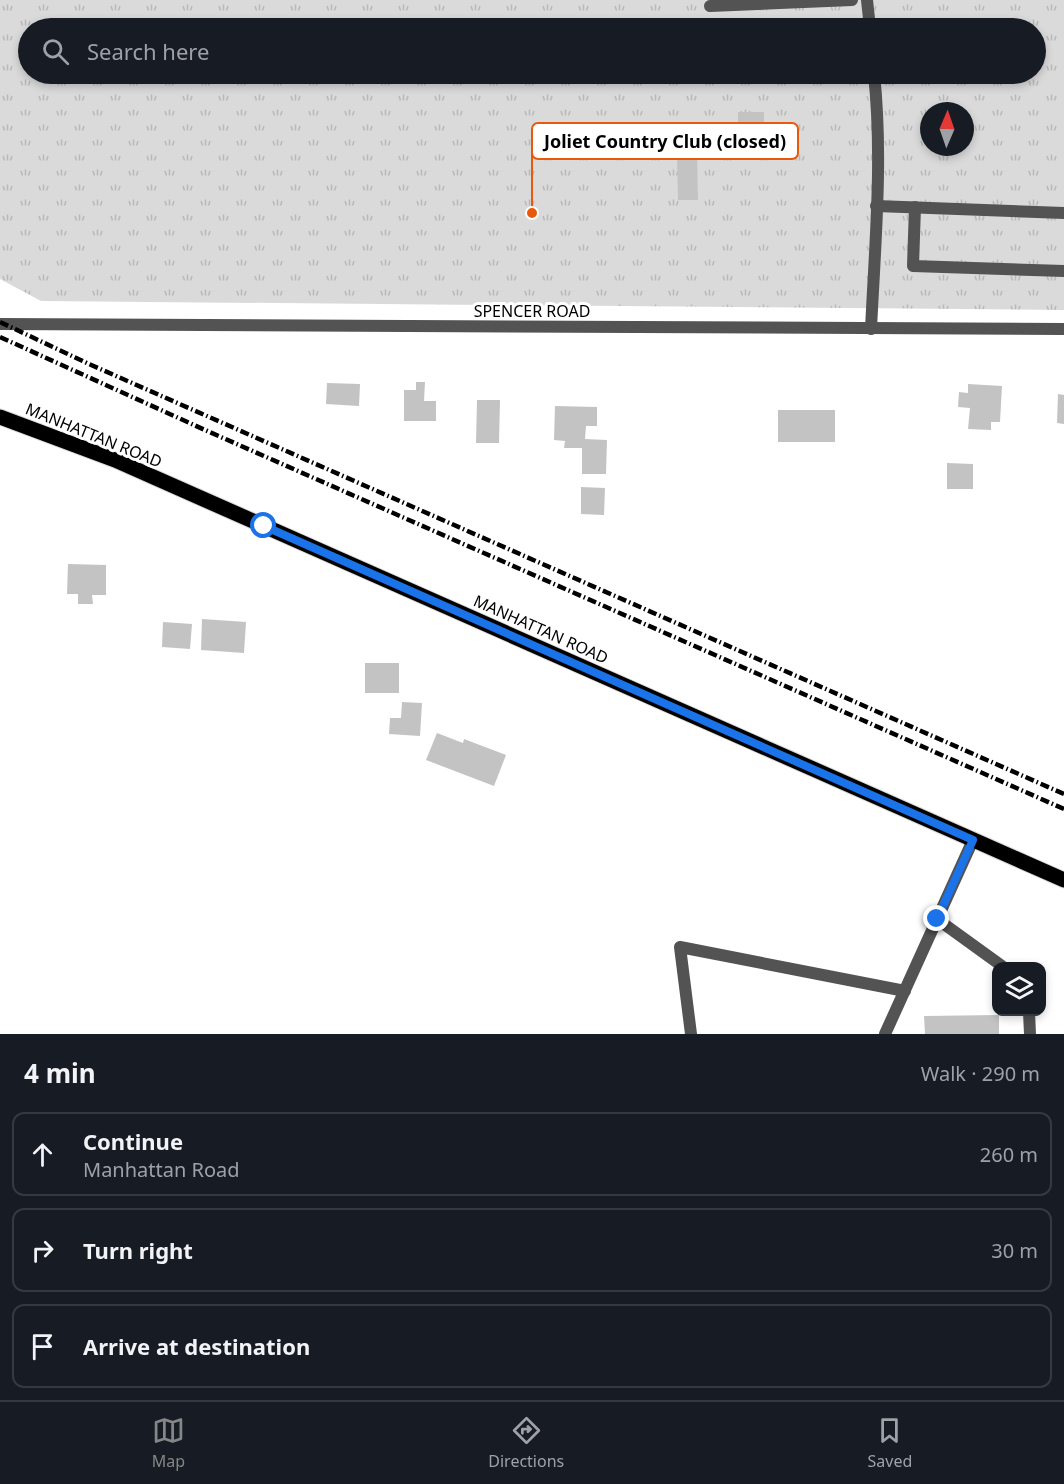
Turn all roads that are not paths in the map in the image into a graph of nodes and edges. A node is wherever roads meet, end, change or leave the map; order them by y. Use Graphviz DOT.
graph roads {
  1 [pos="852,0"];
  2 [pos="867,0"];
  3 [pos="710,6"];
  4 [pos="869,18"];
  5 [pos="875,84"];
  6 [pos="876,206"];
  7 [pos="915,207"];
  8 [pos="1064,213"];
  9 [pos="1064,271"];
  10 [pos="0,324"];
  11 [pos="872,329"];
  12 [pos="1064,329"];
  13 [pos="0,417"];
  14 [pos="973,840"];
  15 [pos="1064,880"];
  16 [pos="937,919"];
  17 [pos="996,962"];
  18 [pos="904,991"];
  19 [pos="1029,1016"];
  20 [pos="691,1034"];
  21 [pos="885,1034"];
  22 [pos="1030,1034"];
  1 -- 3 [label="street"];
  2 -- 4 [label="street"];
  5 -- 6 [label="street"];
  6 -- 7 [label="street"];
  6 -- 11 [label="street"];
  7 -- 8 [label="street"];
  7 -- 9 [label="street"];
  10 -- 11 [label="street, SPENCER ROAD"];
  11 -- 12 [label="street, SPENCER ROAD"];
  13 -- 14 [label="main road, MANHATTAN ROAD"];
  14 -- 15 [label="main road, MANHATTAN ROAD"];
  14 -- 16 [label="street"];
  16 -- 17 [label="street"];
  16 -- 18 [label="street"];
  18 -- 20 [label="street"];
  18 -- 21 [label="street"];
  19 -- 22 [label="street"];
}
